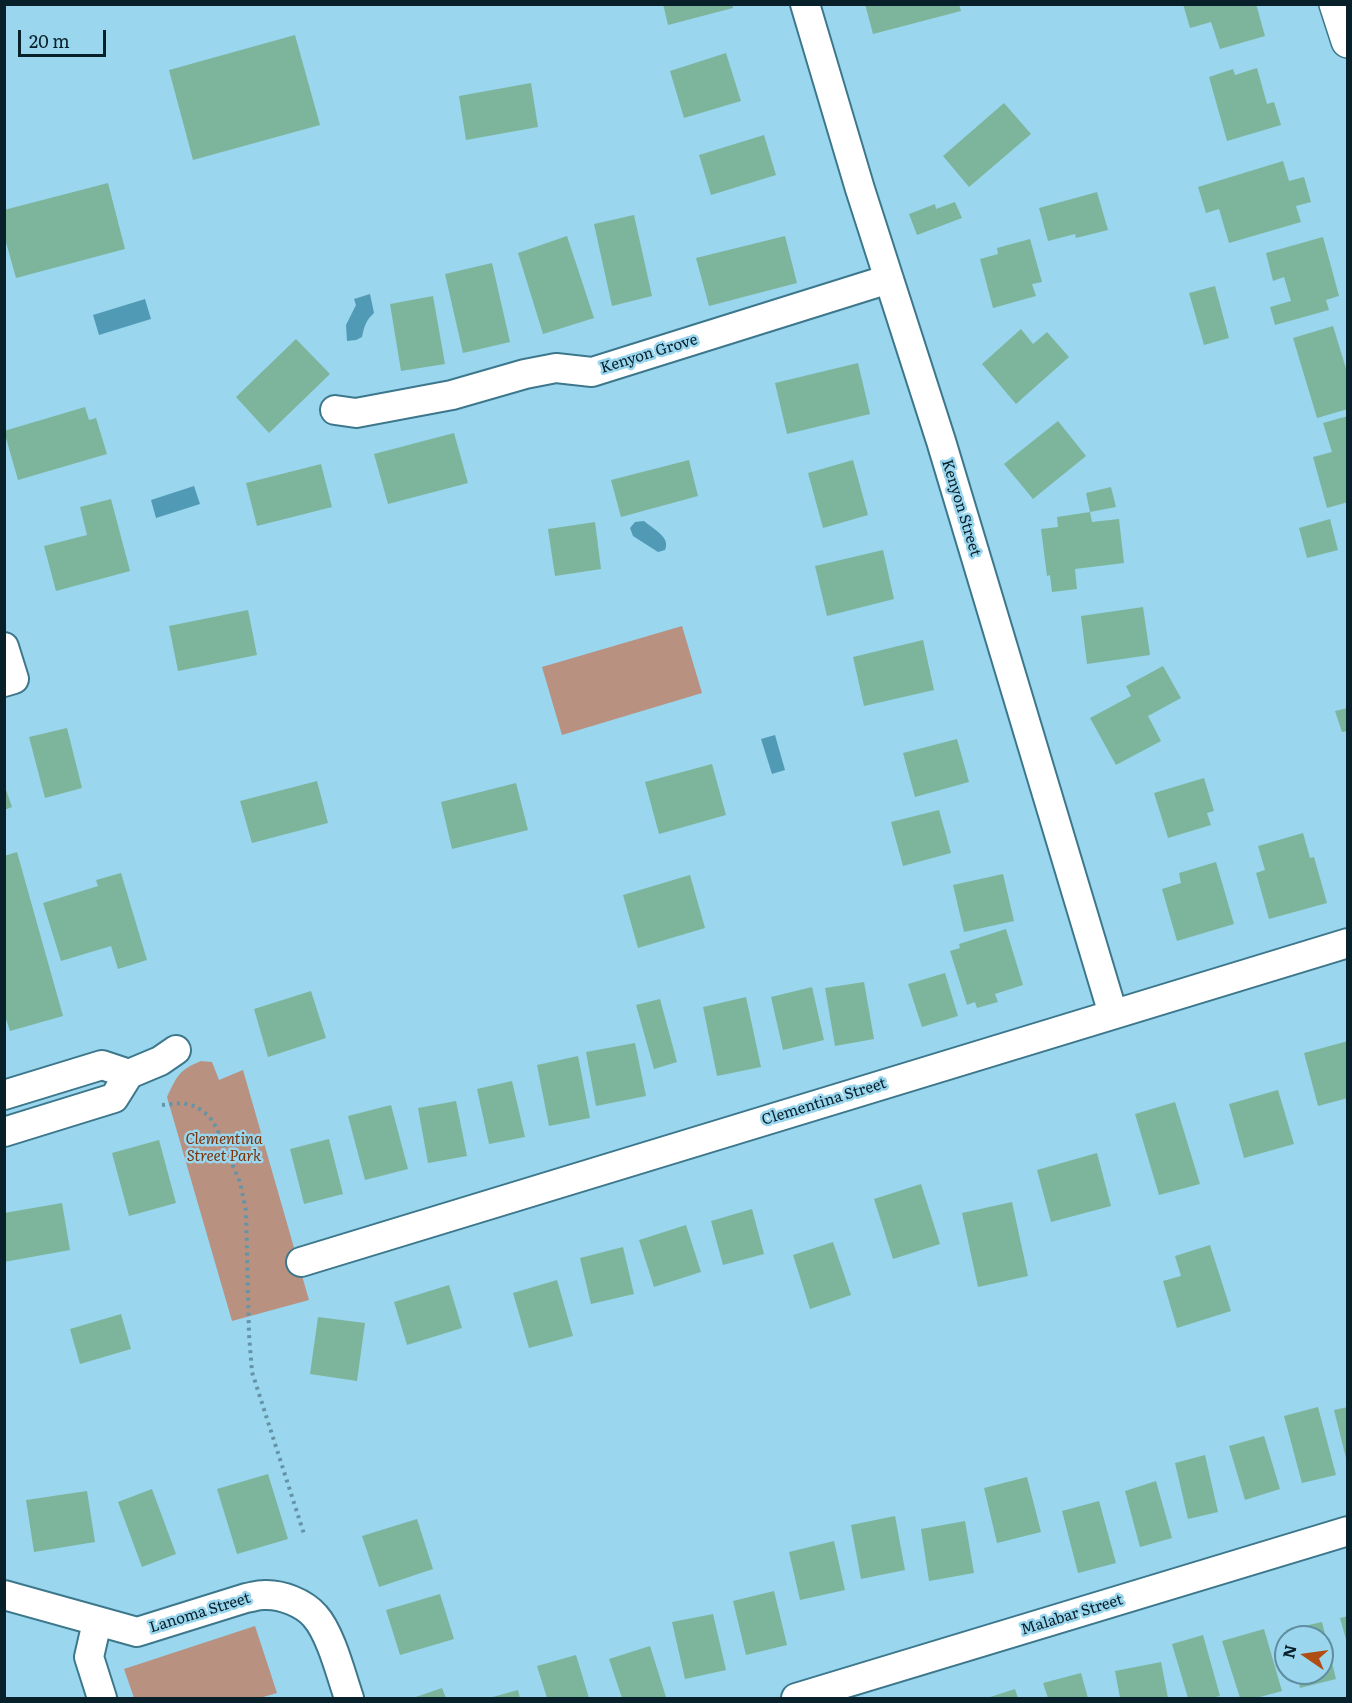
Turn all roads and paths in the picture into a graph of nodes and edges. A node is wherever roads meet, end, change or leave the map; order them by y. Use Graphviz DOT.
graph roads {
  1 [pos="805,4"];
  2 [pos="1336,4"];
  3 [pos="1347,42"];
  4 [pos="889,279"];
  5 [pos="335,410"];
  6 [pos="4,647"];
  7 [pos="4,682"];
  8 [pos="1347,943"];
  9 [pos="1113,1014"];
  10 [pos="176,1050"];
  11 [pos="129,1074"];
  12 [pos="4,1095"];
  13 [pos="162,1105"];
  14 [pos="4,1132"];
  15 [pos="301,1262"];
  16 [pos="1347,1531"];
  17 [pos="304,1534"];
  18 [pos="4,1595"];
  19 [pos="97,1622"];
  20 [pos="102,1698"];
  21 [pos="349,1698"];
  22 [pos="796,1698"];
  1 -- 4 [label="street, Kenyon Street"];
  2 -- 3 [label="street"];
  4 -- 5 [label="street, Kenyon Grove"];
  4 -- 9 [label="street, Kenyon Street"];
  6 -- 7 [label="street"];
  8 -- 9 [label="street, Clementina Street"];
  9 -- 15 [label="street, Clementina Street"];
  10 -- 11 [label="street"];
  11 -- 12 [label="street"];
  11 -- 14 [label="street"];
  13 -- 17 [label="path"];
  16 -- 22 [label="street, Malabar Street"];
  18 -- 19 [label="street, Lanoma Street"];
  19 -- 20 [label="street"];
  19 -- 21 [label="street, Lanoma Street"];
}
